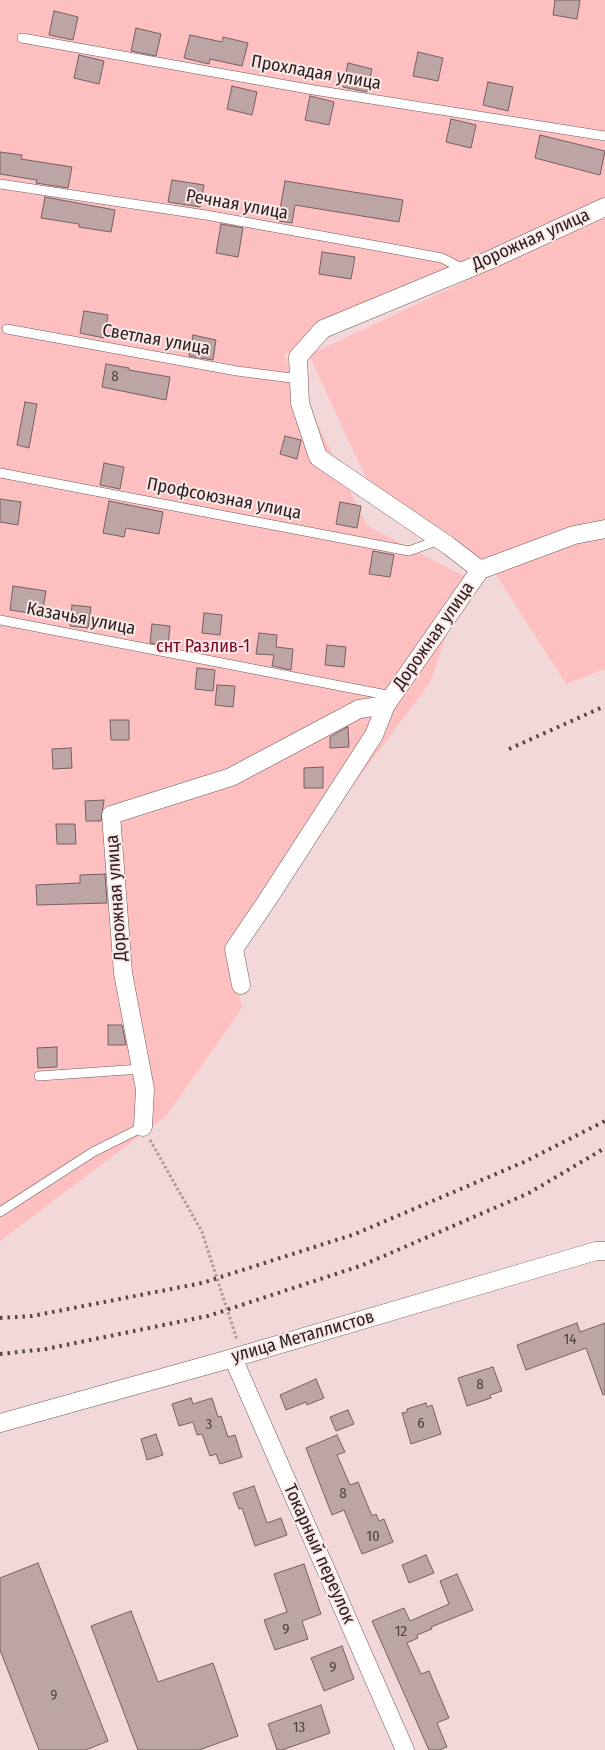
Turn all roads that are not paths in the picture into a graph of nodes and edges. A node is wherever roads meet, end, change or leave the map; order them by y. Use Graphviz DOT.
graph roads {
  1 [pos="22,38"];
  2 [pos="605,136"];
  3 [pos="0,184"];
  4 [pos="605,207"];
  5 [pos="466,270"];
  6 [pos="7,329"];
  7 [pos="299,379"];
  8 [pos="0,473"];
  9 [pos="605,529"];
  10 [pos="440,540"];
  11 [pos="480,570"];
  12 [pos="0,620"];
  13 [pos="389,701"];
  14 [pos="241,985"];
  15 [pos="141,1069"];
  16 [pos="39,1076"];
  17 [pos="143,1127"];
  18 [pos="0,1212"];
  19 [pos="605,1251"];
  20 [pos="237,1356"];
  21 [pos="0,1423"];
  22 [pos="405,1750"];
  1 -- 2 [label="lane, Прохладая улица"];
  3 -- 5 [label="lane, Речная улица"];
  4 -- 5 [label="street, Дорожная улица"];
  5 -- 7 [label="street, Дорожная улица"];
  6 -- 7 [label="lane, Светлая улица"];
  7 -- 10 [label="street, Дорожная улица"];
  8 -- 10 [label="lane, Профсоюзная улица"];
  9 -- 11 [label="street"];
  10 -- 11 [label="street, Дорожная улица"];
  11 -- 13 [label="street, Дорожная улица"];
  12 -- 13 [label="lane, Казачья улица"];
  13 -- 14 [label="street"];
  13 -- 15 [label="street, Дорожная улица"];
  15 -- 16 [label="lane"];
  15 -- 17 [label="street, Дорожная улица"];
  17 -- 18 [label="lane"];
  19 -- 20 [label="street, улица Металлистов"];
  20 -- 21 [label="street, улица Металлистов"];
  20 -- 22 [label="street, Токарный переулок"];
}
